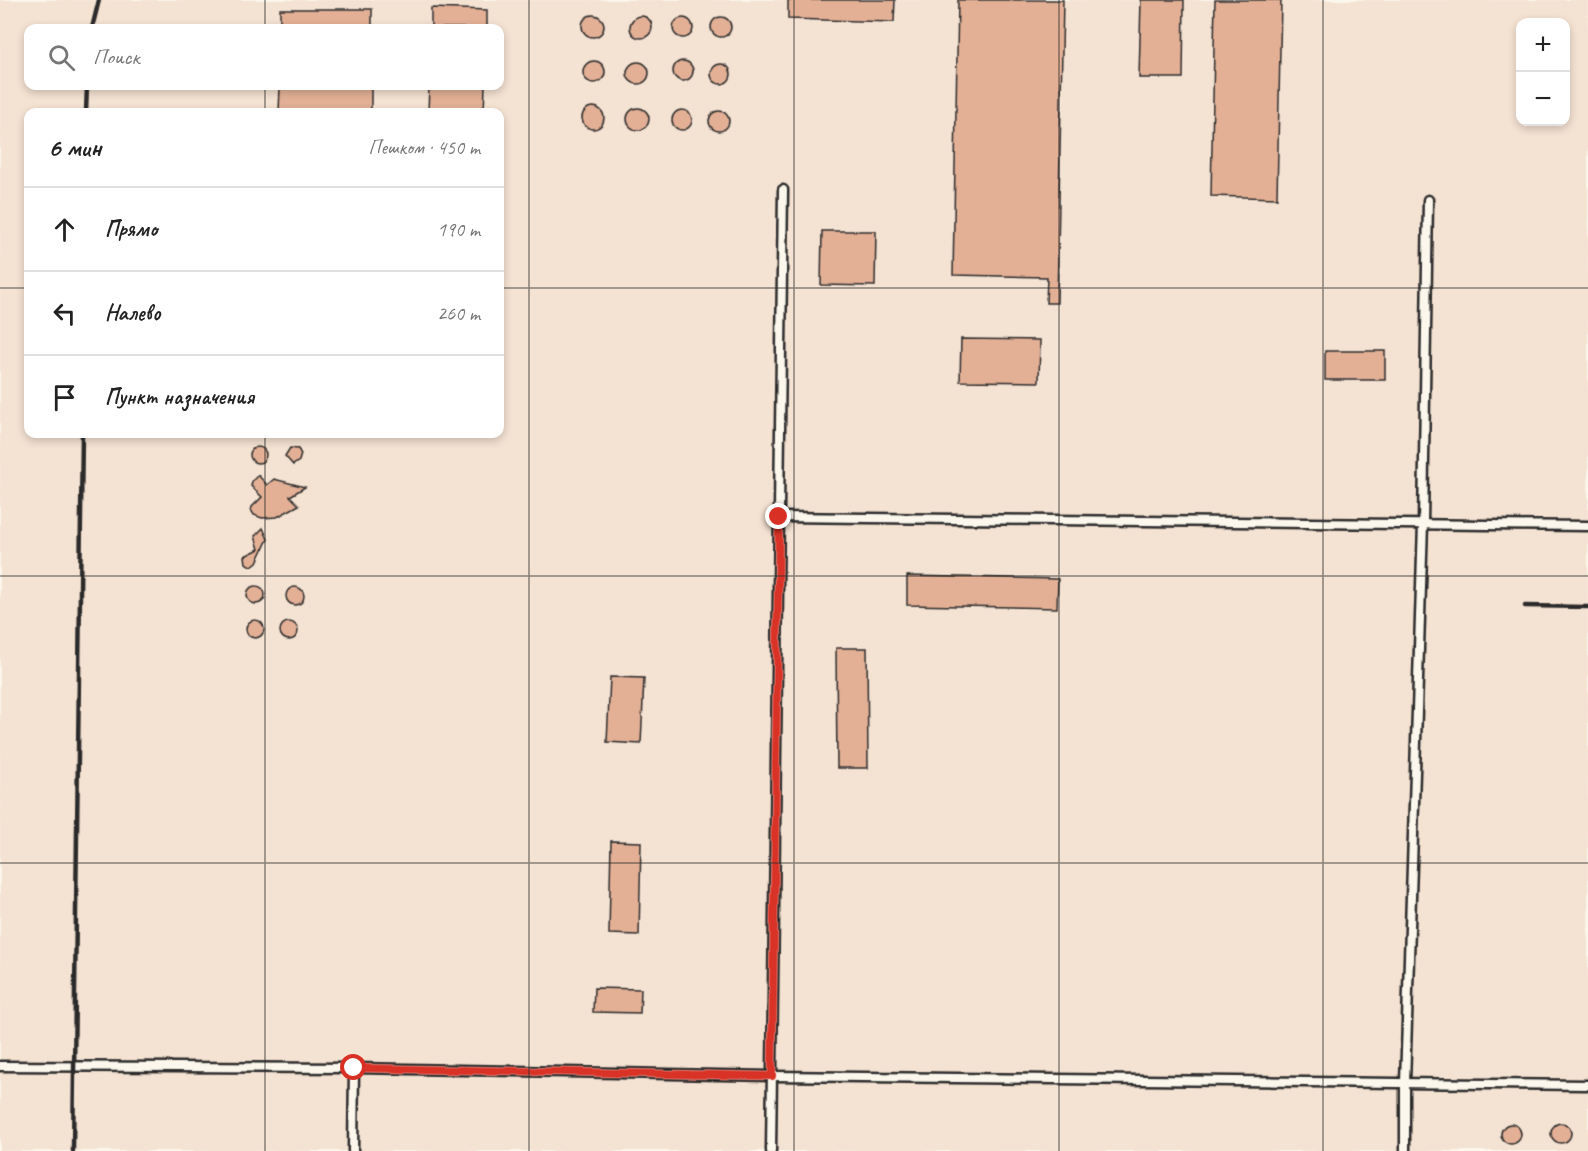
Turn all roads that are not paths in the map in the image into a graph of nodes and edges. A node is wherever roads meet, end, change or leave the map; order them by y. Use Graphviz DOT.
graph roads {
  1 [pos="783,190"];
  2 [pos="1428,200"];
  3 [pos="779,517"];
  4 [pos="1423,524"];
  5 [pos="1588,526"];
  6 [pos="0,1066"];
  7 [pos="354,1068"];
  8 [pos="772,1076"];
  9 [pos="1405,1083"];
  10 [pos="1588,1085"];
  11 [pos="353,1151"];
  12 [pos="771,1151"];
  13 [pos="1405,1151"];
  1 -- 3 [label="lane"];
  2 -- 4 [label="lane"];
  3 -- 4 [label="lane"];
  3 -- 8 [label="lane"];
  4 -- 5 [label="lane"];
  4 -- 9 [label="lane"];
  6 -- 7 [label="lane"];
  7 -- 8 [label="lane"];
  7 -- 11 [label="lane"];
  8 -- 9 [label="lane"];
  8 -- 12 [label="lane"];
  9 -- 10 [label="lane"];
  9 -- 13 [label="lane"];
}
